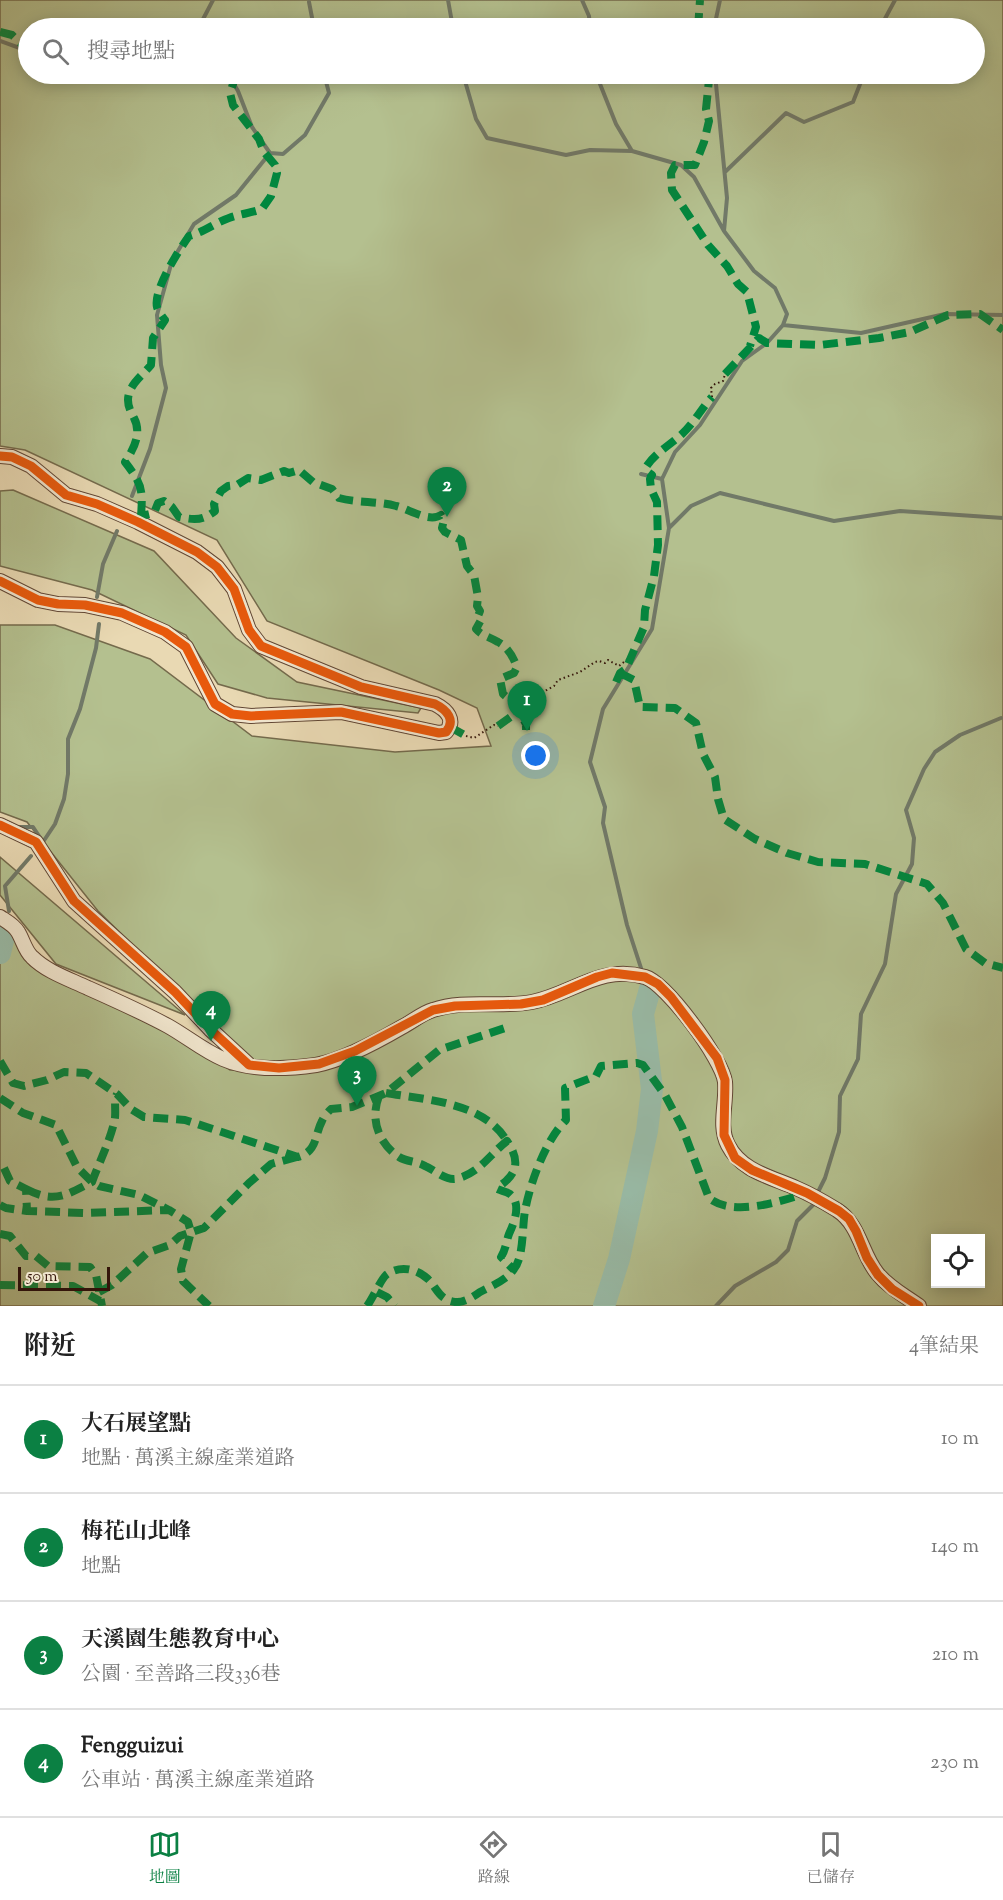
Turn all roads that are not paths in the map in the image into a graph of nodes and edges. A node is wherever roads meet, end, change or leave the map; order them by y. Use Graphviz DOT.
graph roads {
  1 [pos="0,456"];
  2 [pos="0,581"];
  3 [pos="0,825"];
  4 [pos="0,917"];
  5 [pos="249,1065"];
  6 [pos="919,1306"];
  1 -- 2 [label="street"];
  3 -- 5 [label="street"];
  4 -- 5 [label="street"];
  5 -- 6 [label="street"];
}
